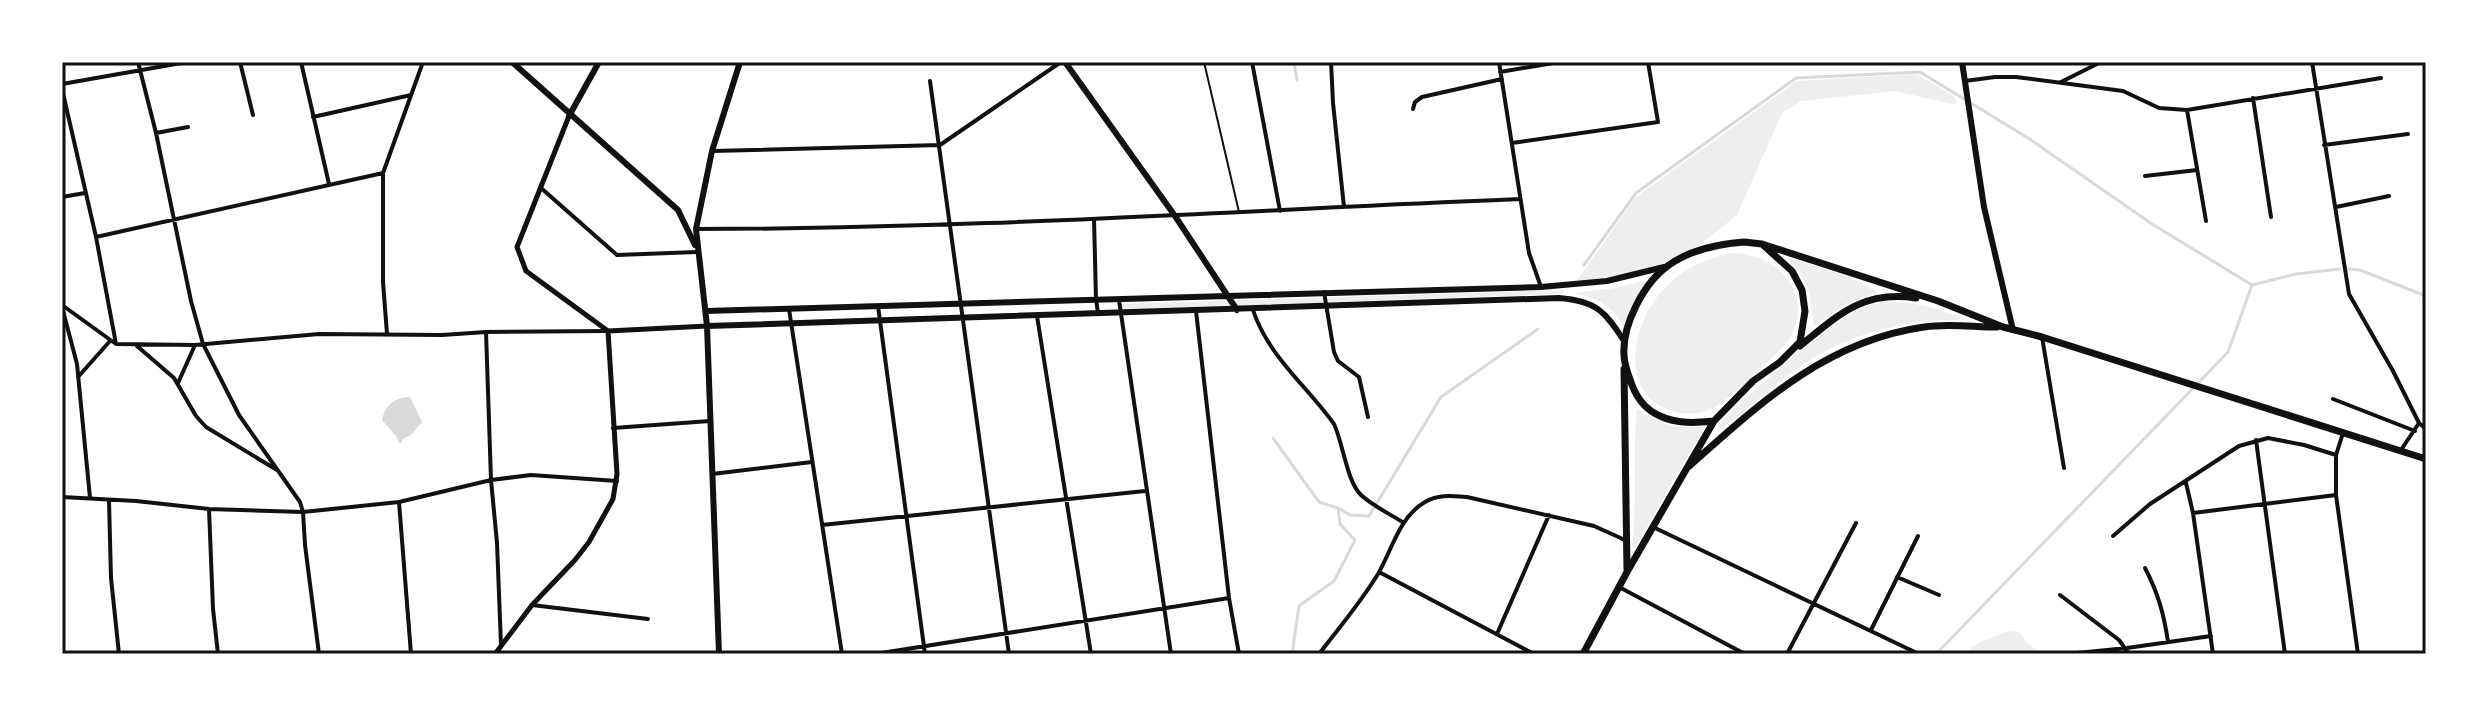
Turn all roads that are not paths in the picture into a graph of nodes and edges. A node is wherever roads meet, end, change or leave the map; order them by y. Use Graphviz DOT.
graph roads {
  1 [pos="138,62"];
  2 [pos="187,62"];
  3 [pos="240,62"];
  4 [pos="301,62"];
  5 [pos="423,62"];
  6 [pos="512,62"];
  7 [pos="599,62"];
  8 [pos="740,62"];
  9 [pos="1063,62"];
  10 [pos="1204,62"];
  11 [pos="1252,62"];
  12 [pos="1331,62"];
  13 [pos="1499,62"];
  14 [pos="1559,62"];
  15 [pos="1648,62"];
  16 [pos="1962,62"];
  17 [pos="2101,62"];
  18 [pos="2312,62"];
  19 [pos="140,70"];
  20 [pos="1500,72"];
  21 [pos="2381,78"];
  22 [pos="1502,79"];
  23 [pos="930,81"];
  24 [pos="1965,81"];
  25 [pos="2059,83"];
  26 [pos="62,86"];
  27 [pos="2317,89"];
  28 [pos="411,95"];
  29 [pos="2253,98"];
  30 [pos="63,100"];
  31 [pos="1413,109"];
  32 [pos="2187,110"];
  33 [pos="253,115"];
  34 [pos="569,116"];
  35 [pos="313,117"];
  36 [pos="188,127"];
  37 [pos="156,133"];
  38 [pos="2408,134"];
  39 [pos="1512,143"];
  40 [pos="940,145"];
  41 [pos="2324,145"];
  42 [pos="712,151"];
  43 [pos="2197,170"];
  44 [pos="383,173"];
  45 [pos="2145,176"];
  46 [pos="329,185"];
  47 [pos="541,188"];
  48 [pos="85,193"];
  49 [pos="2389,196"];
  50 [pos="62,197"];
  51 [pos="1520,199"];
  52 [pos="2336,207"];
  53 [pos="1344,208"];
  54 [pos="1280,211"];
  55 [pos="1239,213"];
  56 [pos="1175,216"];
  57 [pos="2271,217"];
  58 [pos="174,219"];
  59 [pos="1094,219"];
  60 [pos="2206,221"];
  61 [pos="950,225"];
  62 [pos="696,229"];
  63 [pos="96,237"];
  64 [pos="1762,244"];
  65 [pos="698,252"];
  66 [pos="1668,266"];
  67 [pos="1541,287"];
  68 [pos="1324,292"];
  69 [pos="1230,297"];
  70 [pos="1118,298"];
  71 [pos="1096,299"];
  72 [pos="1938,301"];
  73 [pos="962,303"];
  74 [pos="62,306"];
  75 [pos="878,306"];
  76 [pos="1327,307"];
  77 [pos="789,309"];
  78 [pos="1237,310"];
  79 [pos="1253,310"];
  80 [pos="706,311"];
  81 [pos="1196,311"];
  82 [pos="1120,313"];
  83 [pos="1098,314"];
  84 [pos="1037,316"];
  85 [pos="963,318"];
  86 [pos="879,321"];
  87 [pos="791,323"];
  88 [pos="707,326"];
  89 [pos="2003,327"];
  90 [pos="2013,330"];
  91 [pos="608,331"];
  92 [pos="486,332"];
  93 [pos="387,334"];
  94 [pos="2042,337"];
  95 [pos="110,341"];
  96 [pos="1625,343"];
  97 [pos="116,344"];
  98 [pos="203,344"];
  99 [pos="136,345"];
  100 [pos="195,345"];
  101 [pos="1623,355"];
  102 [pos="1780,362"];
  103 [pos="78,377"];
  104 [pos="178,383"];
  105 [pos="2333,399"];
  106 [pos="1368,417"];
  107 [pos="710,421"];
  108 [pos="1714,421"];
  109 [pos="2419,423"];
  110 [pos="612,428"];
  111 [pos="2426,429"];
  112 [pos="2415,431"];
  113 [pos="2343,433"];
  114 [pos="2256,440"];
  115 [pos="2401,450"];
  116 [pos="2336,455"];
  117 [pos="2426,459"];
  118 [pos="812,462"];
  119 [pos="1687,468"];
  120 [pos="2064,468"];
  121 [pos="279,471"];
  122 [pos="712,474"];
  123 [pos="491,480"];
  124 [pos="617,481"];
  125 [pos="2186,481"];
  126 [pos="1145,491"];
  127 [pos="2336,495"];
  128 [pos="62,497"];
  129 [pos="90,499"];
  130 [pos="1066,499"];
  131 [pos="109,501"];
  132 [pos="399,502"];
  133 [pos="2265,503"];
  134 [pos="987,508"];
  135 [pos="209,509"];
  136 [pos="303,512"];
  137 [pos="2193,513"];
  138 [pos="1549,515"];
  139 [pos="906,516"];
  140 [pos="1404,523"];
  141 [pos="1856,523"];
  142 [pos="822,525"];
  143 [pos="1653,527"];
  144 [pos="1918,536"];
  145 [pos="2113,536"];
  146 [pos="1625,540"];
  147 [pos="2145,568"];
  148 [pos="1379,572"];
  149 [pos="1627,572"];
  150 [pos="1897,577"];
  151 [pos="1619,587"];
  152 [pos="1939,595"];
  153 [pos="2060,595"];
  154 [pos="1229,598"];
  155 [pos="532,605"];
  156 [pos="1814,605"];
  157 [pos="1163,608"];
  158 [pos="648,619"];
  159 [pos="1085,621"];
  160 [pos="1871,630"];
  161 [pos="1005,632"];
  162 [pos="1497,635"];
  163 [pos="2211,636"];
  164 [pos="2168,642"];
  165 [pos="501,646"];
  166 [pos="924,646"];
  167 [pos="2128,651"];
  168 [pos="1586,653"];
  169 [pos="119,654"];
  170 [pos="218,654"];
  171 [pos="319,654"];
  172 [pos="411,654"];
  173 [pos="495,654"];
  174 [pos="719,654"];
  175 [pos="842,654"];
  176 [pos="875,654"];
  177 [pos="925,654"];
  178 [pos="1009,654"];
  179 [pos="1091,654"];
  180 [pos="1171,654"];
  181 [pos="1239,654"];
  182 [pos="1319,654"];
  183 [pos="1534,654"];
  184 [pos="1745,654"];
  185 [pos="1787,654"];
  186 [pos="1919,654"];
  187 [pos="2067,654"];
  188 [pos="2213,654"];
  189 [pos="2285,654"];
  190 [pos="2358,654"];
  1 -- 19 [label="street"];
  2 -- 19 [label="street"];
  3 -- 33 [label="street"];
  4 -- 35 [label="street"];
  5 -- 28 [label="street"];
  6 -- 34 [label="main road"];
  7 -- 34 [label="main road"];
  8 -- 42 [label="main road"];
  9 -- 40 [label="street"];
  9 -- 56 [label="main road"];
  10 -- 55 [label="lane"];
  11 -- 54 [label="street"];
  12 -- 53 [label="street"];
  13 -- 20 [label="street"];
  14 -- 20 [label="street"];
  15 -- 39 [label="street"];
  16 -- 24 [label="main road"];
  17 -- 25 [label="street"];
  18 -- 27 [label="street"];
  19 -- 26 [label="street"];
  19 -- 37 [label="street"];
  20 -- 22 [label="street"];
  21 -- 27 [label="street"];
  22 -- 31 [label="street"];
  22 -- 39 [label="street"];
  23 -- 40 [label="street"];
  24 -- 25 [label="street"];
  24 -- 90 [label="main road"];
  25 -- 32 [label="street"];
  26 -- 30 [label="street"];
  27 -- 29 [label="street"];
  27 -- 41 [label="street"];
  28 -- 35 [label="street"];
  28 -- 44 [label="street"];
  29 -- 32 [label="street"];
  29 -- 57 [label="street"];
  30 -- 48 [label="street"];
  32 -- 43 [label="street"];
  34 -- 47 [label="street"];
  34 -- 65 [label="main road"];
  35 -- 46 [label="street"];
  36 -- 37 [label="street"];
  37 -- 58 [label="street"];
  38 -- 41 [label="street"];
  39 -- 51 [label="street"];
  40 -- 42 [label="street"];
  40 -- 61 [label="street"];
  41 -- 52 [label="street"];
  42 -- 62 [label="main road"];
  43 -- 45 [label="street"];
  43 -- 60 [label="street"];
  44 -- 46 [label="street"];
  44 -- 93 [label="street"];
  46 -- 58 [label="street"];
  47 -- 65 [label="street"];
  47 -- 91 [label="street"];
  48 -- 50 [label="street"];
  48 -- 63 [label="street"];
  49 -- 52 [label="street"];
  51 -- 53 [label="street"];
  51 -- 67 [label="street"];
  52 -- 109 [label="street"];
  53 -- 54 [label="street"];
  54 -- 55 [label="street"];
  55 -- 56 [label="street"];
  56 -- 59 [label="street"];
  56 -- 69 [label="main road"];
  58 -- 63 [label="street"];
  58 -- 98 [label="street"];
  59 -- 61 [label="street"];
  59 -- 71 [label="street"];
  61 -- 62 [label="street"];
  61 -- 73 [label="street"];
  62 -- 65 [label="main road"];
  63 -- 97 [label="street"];
  64 -- 66 [label="main road"];
  64 -- 72 [label="main road"];
  64 -- 102 [label="main road"];
  65 -- 80 [label="main road"];
  66 -- 67 [label="main road"];
  66 -- 96 [label="main road"];
  67 -- 68 [label="main road"];
  68 -- 69 [label="main road"];
  68 -- 76 [label="street"];
  69 -- 70 [label="main road"];
  69 -- 78 [label="main road"];
  70 -- 71 [label="main road"];
  70 -- 82 [label="street"];
  71 -- 73 [label="main road"];
  71 -- 83 [label="street"];
  72 -- 89 [label="main road"];
  72 -- 102 [label="main road"];
  73 -- 75 [label="main road"];
  73 -- 85 [label="street"];
  74 -- 95 [label="street"];
  74 -- 103 [label="street"];
  75 -- 77 [label="main road"];
  75 -- 86 [label="street"];
  76 -- 79 [label="main road"];
  76 -- 96 [label="main road"];
  76 -- 106 [label="street"];
  77 -- 80 [label="main road"];
  77 -- 87 [label="street"];
  78 -- 79 [label="main road"];
  78 -- 81 [label="main road"];
  79 -- 140 [label="street"];
  80 -- 88 [label="main road"];
  81 -- 82 [label="main road"];
  81 -- 154 [label="street"];
  82 -- 83 [label="main road"];
  82 -- 126 [label="street"];
  83 -- 84 [label="main road"];
  84 -- 85 [label="main road"];
  84 -- 130 [label="street"];
  85 -- 86 [label="main road"];
  85 -- 134 [label="street"];
  86 -- 87 [label="main road"];
  86 -- 139 [label="street"];
  87 -- 88 [label="main road"];
  87 -- 118 [label="street"];
  88 -- 91 [label="street"];
  88 -- 107 [label="main road"];
  89 -- 90 [label="main road"];
  89 -- 119 [label="main road"];
  90 -- 94 [label="main road"];
  91 -- 92 [label="street"];
  91 -- 110 [label="street"];
  92 -- 93 [label="street"];
  92 -- 123 [label="street"];
  93 -- 98 [label="street"];
  94 -- 113 [label="main road"];
  94 -- 120 [label="street"];
  95 -- 97 [label="street"];
  95 -- 103 [label="street"];
  96 -- 101 [label="main road"];
  97 -- 99 [label="street"];
  98 -- 100 [label="street"];
  98 -- 121 [label="street"];
  99 -- 100 [label="street"];
  99 -- 104 [label="street"];
  100 -- 104 [label="street"];
  101 -- 108 [label="main road"];
  101 -- 146 [label="main road"];
  102 -- 108 [label="main road"];
  103 -- 129 [label="street"];
  104 -- 121 [label="street"];
  105 -- 112 [label="street"];
  107 -- 110 [label="street"];
  107 -- 122 [label="main road"];
  108 -- 119 [label="main road"];
  109 -- 111 [label="street"];
  109 -- 112 [label="street"];
  110 -- 124 [label="street"];
  112 -- 115 [label="street"];
  113 -- 115 [label="main road"];
  113 -- 116 [label="street"];
  114 -- 116 [label="street"];
  114 -- 125 [label="street"];
  114 -- 133 [label="street"];
  115 -- 117 [label="main road"];
  116 -- 127 [label="street"];
  118 -- 122 [label="street"];
  118 -- 142 [label="street"];
  119 -- 143 [label="main road"];
  121 -- 136 [label="street"];
  122 -- 174 [label="main road"];
  123 -- 124 [label="street"];
  123 -- 132 [label="street"];
  123 -- 165 [label="street"];
  124 -- 155 [label="street"];
  125 -- 137 [label="street"];
  125 -- 145 [label="street"];
  126 -- 130 [label="street"];
  126 -- 157 [label="street"];
  127 -- 133 [label="street"];
  127 -- 190 [label="street"];
  128 -- 129 [label="street"];
  129 -- 131 [label="street"];
  130 -- 134 [label="street"];
  130 -- 159 [label="street"];
  131 -- 135 [label="street"];
  131 -- 169 [label="street"];
  132 -- 136 [label="street"];
  132 -- 172 [label="street"];
  133 -- 137 [label="street"];
  133 -- 189 [label="street"];
  134 -- 139 [label="street"];
  134 -- 161 [label="street"];
  135 -- 136 [label="street"];
  135 -- 170 [label="street"];
  136 -- 171 [label="street"];
  137 -- 163 [label="street"];
  138 -- 140 [label="street"];
  138 -- 146 [label="street"];
  138 -- 162 [label="street"];
  139 -- 142 [label="street"];
  139 -- 166 [label="street"];
  140 -- 148 [label="street"];
  141 -- 156 [label="street"];
  142 -- 175 [label="street"];
  143 -- 149 [label="main road"];
  143 -- 156 [label="street"];
  144 -- 150 [label="street"];
  146 -- 149 [label="main road"];
  147 -- 164 [label="street"];
  148 -- 162 [label="street"];
  148 -- 182 [label="street"];
  149 -- 151 [label="main road"];
  150 -- 152 [label="street"];
  150 -- 160 [label="street"];
  151 -- 168 [label="main road"];
  151 -- 184 [label="street"];
  153 -- 167 [label="street"];
  154 -- 157 [label="street"];
  154 -- 181 [label="street"];
  155 -- 158 [label="street"];
  155 -- 165 [label="street"];
  156 -- 160 [label="street"];
  156 -- 185 [label="street"];
  157 -- 159 [label="street"];
  157 -- 180 [label="street"];
  159 -- 161 [label="street"];
  159 -- 179 [label="street"];
  160 -- 186 [label="street"];
  161 -- 166 [label="street"];
  161 -- 178 [label="street"];
  162 -- 183 [label="street"];
  163 -- 164 [label="street"];
  163 -- 188 [label="street"];
  164 -- 167 [label="street"];
  165 -- 173 [label="street"];
  166 -- 176 [label="street"];
  166 -- 177 [label="street"];
  167 -- 187 [label="street"];
}
